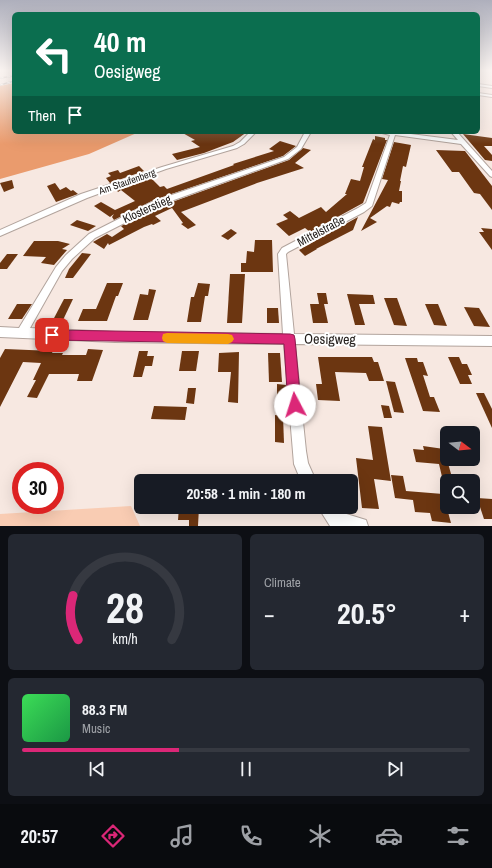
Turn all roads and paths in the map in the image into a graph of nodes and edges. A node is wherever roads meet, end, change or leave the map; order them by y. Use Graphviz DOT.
graph roads {
  1 [pos="482,95"];
  2 [pos="492,96"];
  3 [pos="251,134"];
  4 [pos="307,134"];
  5 [pos="393,134"];
  6 [pos="410,134"];
  7 [pos="456,134"];
  8 [pos="463,142"];
  9 [pos="492,175"];
  10 [pos="0,233"];
  11 [pos="0,332"];
  12 [pos="21,334"];
  13 [pos="290,339"];
  14 [pos="492,340"];
  15 [pos="306,474"];
  16 [pos="333,517"];
  17 [pos="360,526"];
  1 -- 2 [label="street"];
  3 -- 10 [label="street, Am Staufenberg"];
  4 -- 12 [label="street, Klosterstieg"];
  5 -- 13 [label="street, Mittelstraße"];
  6 -- 8 [label="street"];
  7 -- 8 [label="street"];
  8 -- 9 [label="street"];
  11 -- 12 [label="street, Oesigweg"];
  12 -- 13 [label="street, Oesigweg"];
  13 -- 14 [label="street, Oesigweg"];
  13 -- 15 [label="street"];
  16 -- 17 [label="street"];
}
